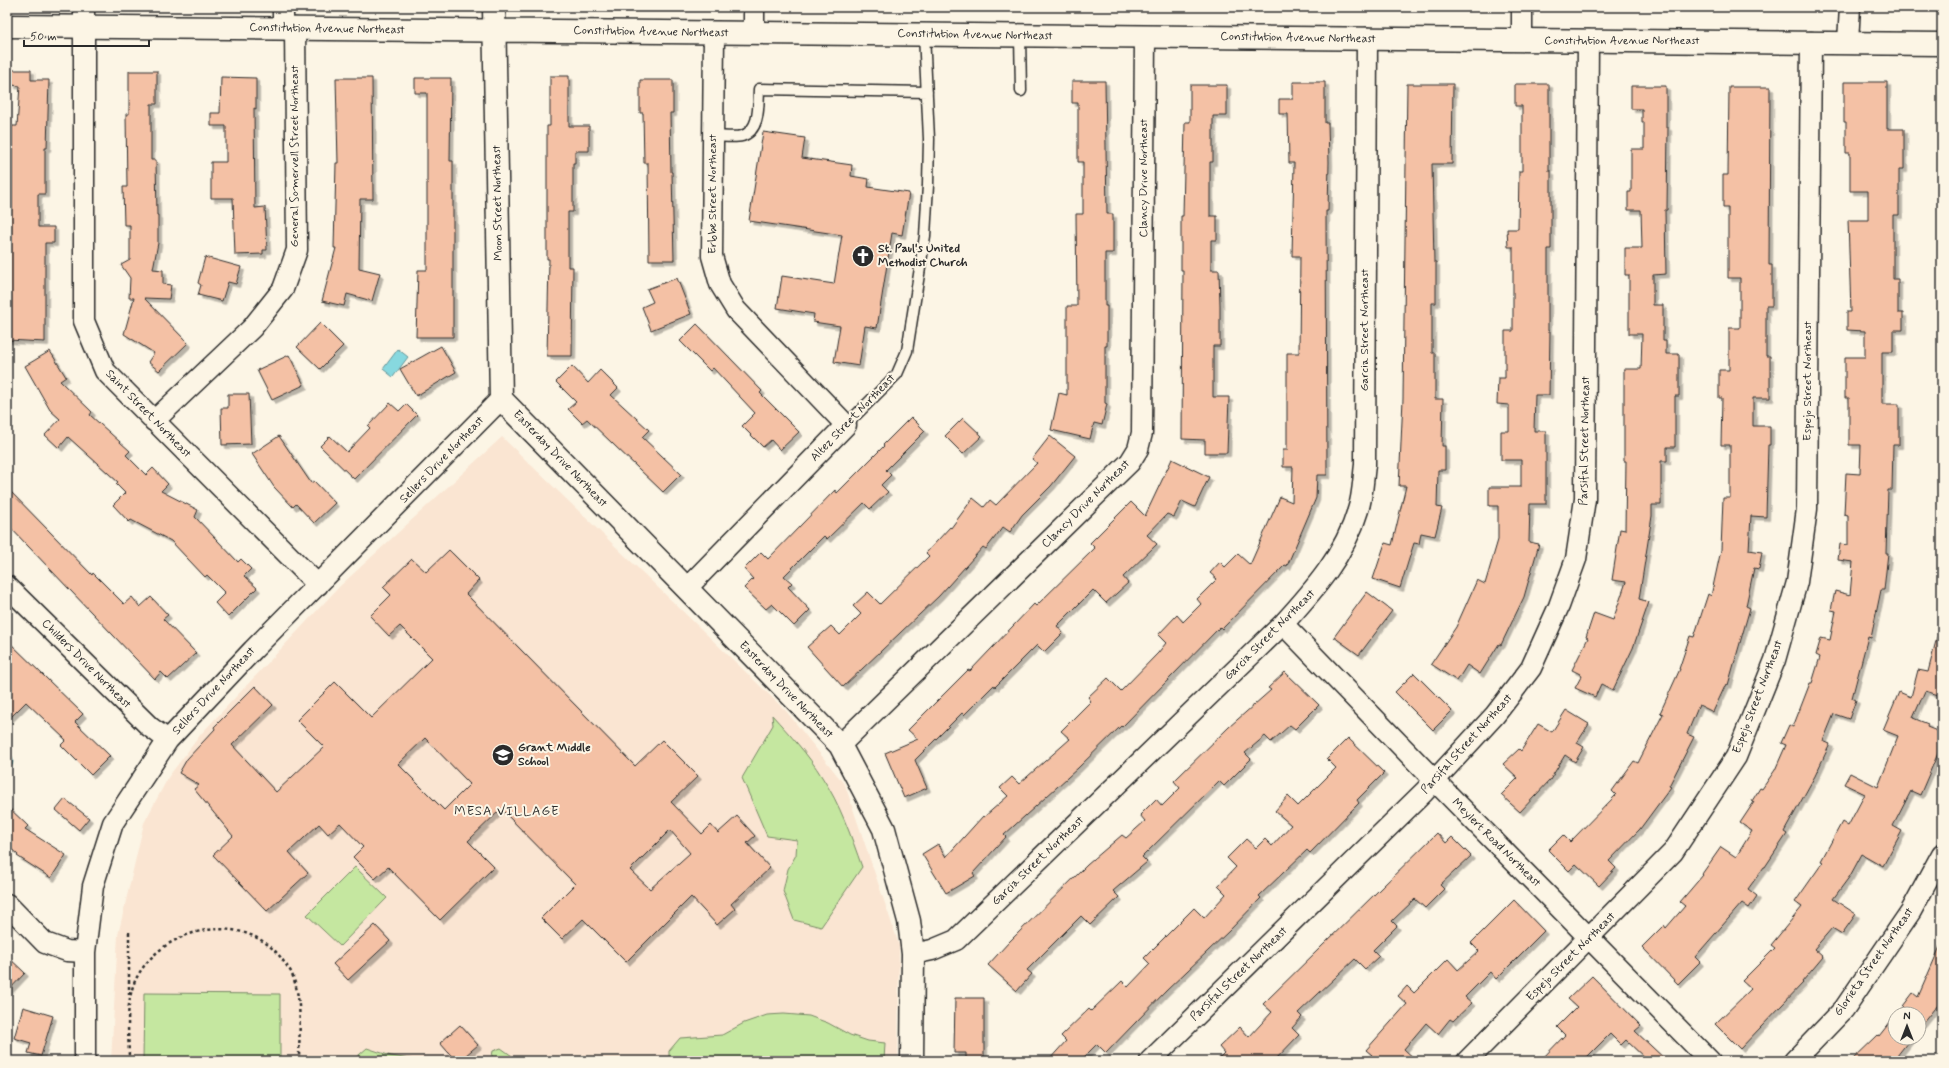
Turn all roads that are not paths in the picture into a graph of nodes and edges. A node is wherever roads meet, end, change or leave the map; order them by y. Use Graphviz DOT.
graph roads {
  1 [pos="494,7"];
  2 [pos="754,7"];
  3 [pos="1522,7"];
  4 [pos="1850,7"];
  5 [pos="84,17"];
  6 [pos="287,21"];
  7 [pos="7,26"];
  8 [pos="495,31"];
  9 [pos="714,33"];
  10 [pos="754,33"];
  11 [pos="924,34"];
  12 [pos="1020,35"];
  13 [pos="1145,36"];
  14 [pos="1366,38"];
  15 [pos="1522,40"];
  16 [pos="1588,40"];
  17 [pos="1811,42"];
  18 [pos="1848,42"];
  19 [pos="1942,44"];
  20 [pos="1021,91"];
  21 [pos="927,92"];
  22 [pos="713,136"];
  23 [pos="501,399"];
  24 [pos="154,421"];
  25 [pos="846,425"];
  26 [pos="318,585"];
  27 [pos="7,586"];
  28 [pos="687,588"];
  29 [pos="1283,624"];
  30 [pos="168,740"];
  31 [pos="840,745"];
  32 [pos="1435,781"];
  33 [pos="1942,854"];
  34 [pos="7,904"];
  35 [pos="1590,938"];
  36 [pos="85,952"];
  37 [pos="913,954"];
  38 [pos="85,1061"];
  39 [pos="912,1061"];
  40 [pos="1150,1061"];
  41 [pos="1467,1061"];
  42 [pos="1710,1061"];
  43 [pos="1794,1061"];
  1 -- 8 [label="street, Moon Street Northeast"];
  2 -- 10 [label="street"];
  3 -- 15 [label="street"];
  4 -- 18 [label="street"];
  5 -- 6 [label="street, Constitution Avenue Northeast"];
  5 -- 7 [label="street, Constitution Avenue Northeast"];
  5 -- 24 [label="street, Saint Street Northeast"];
  6 -- 8 [label="street, Constitution Avenue Northeast"];
  6 -- 24 [label="street, General Somervell Street Northeast"];
  8 -- 9 [label="street, Constitution Avenue Northeast"];
  8 -- 23 [label="street, Moon Street Northeast"];
  9 -- 10 [label="street, Constitution Avenue Northeast"];
  9 -- 22 [label="street, Erbbe Street Northeast"];
  10 -- 11 [label="street, Constitution Avenue Northeast"];
  11 -- 12 [label="street, Constitution Avenue Northeast"];
  11 -- 21 [label="lane, Altez Street Northeast"];
  12 -- 13 [label="street, Constitution Avenue Northeast"];
  12 -- 20 [label="lane"];
  13 -- 14 [label="street, Constitution Avenue Northeast"];
  13 -- 31 [label="street, Clancy Drive Northeast"];
  14 -- 15 [label="street, Constitution Avenue Northeast"];
  14 -- 29 [label="street, Garcia Street Northeast"];
  15 -- 16 [label="street, Constitution Avenue Northeast"];
  16 -- 17 [label="street, Constitution Avenue Northeast"];
  16 -- 32 [label="street, Parsifal Street Northeast"];
  17 -- 18 [label="street, Constitution Avenue Northeast"];
  17 -- 35 [label="street, Espejo Street Northeast"];
  18 -- 19 [label="street, Constitution Avenue Northeast"];
  21 -- 22 [label="lane"];
  21 -- 25 [label="lane, Altez Street Northeast"];
  22 -- 25 [label="street, Erbbe Street Northeast"];
  23 -- 26 [label="street, Sellers Drive Northeast"];
  23 -- 28 [label="street, Easterday Drive Northeast"];
  24 -- 26 [label="street, Saint Street Northeast"];
  25 -- 28 [label="street, Altez Street Northeast"];
  26 -- 30 [label="street, Sellers Drive Northeast"];
  27 -- 30 [label="street, Childers Drive Northeast"];
  28 -- 31 [label="street, Easterday Drive Northeast"];
  29 -- 32 [label="street, Meylert Road Northeast"];
  29 -- 37 [label="street, Garcia Street Northeast"];
  30 -- 36 [label="street, Sellers Drive Northeast"];
  31 -- 37 [label="street, Easterday Drive Northeast"];
  32 -- 35 [label="street, Meylert Road Northeast"];
  32 -- 40 [label="street, Parsifal Street Northeast"];
  33 -- 43 [label="street, Glorieta Street Northeast"];
  34 -- 36 [label="street"];
  35 -- 41 [label="street, Espejo Street Northeast"];
  35 -- 42 [label="street, Meylert Road Northeast"];
  36 -- 38 [label="street, Sellers Drive Northeast"];
  37 -- 39 [label="street, Easterday Drive Northeast"];
}
